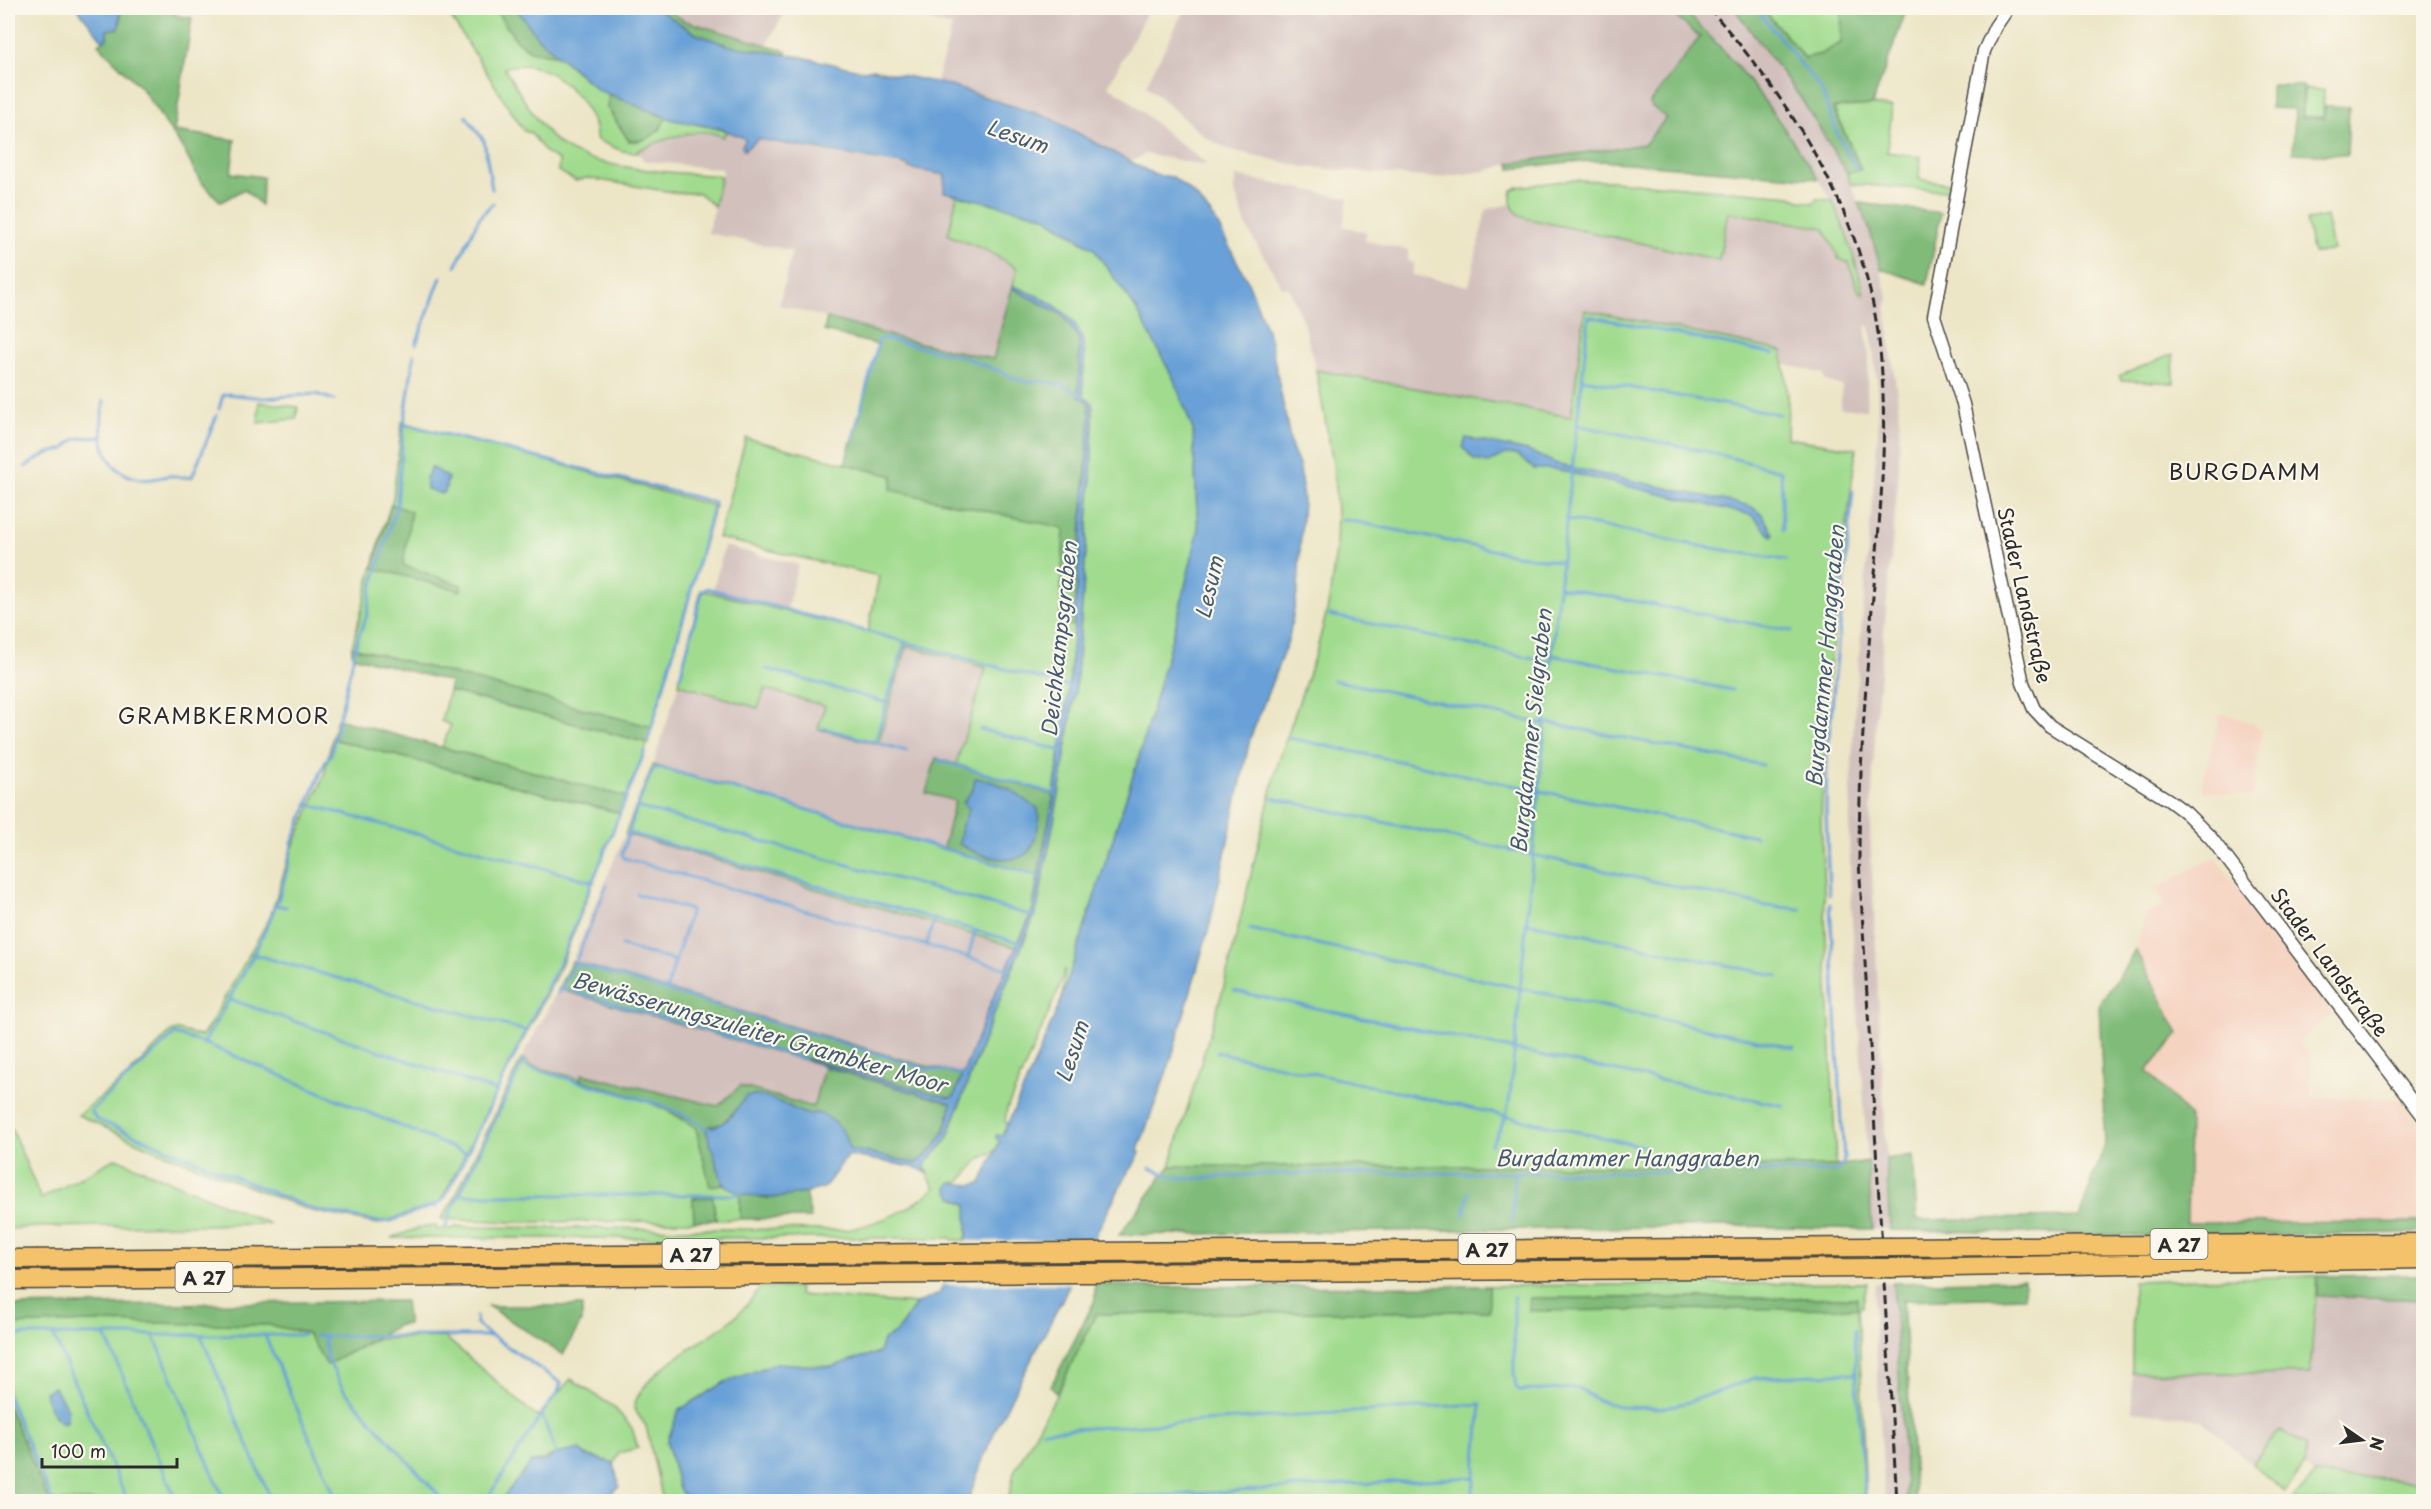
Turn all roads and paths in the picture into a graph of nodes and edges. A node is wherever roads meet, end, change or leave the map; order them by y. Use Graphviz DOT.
graph roads {
  1 [pos="2008,8"];
  2 [pos="2424,1117"];
  3 [pos="2424,1243"];
  4 [pos="8,1259"];
  5 [pos="2424,1259"];
  6 [pos="8,1280"];
  1 -- 2 [label="street, Stader Landstraße"];
  3 -- 4 [label="highway, A 27, bridge"];
  5 -- 6 [label="highway, A 27, bridge"];
}
